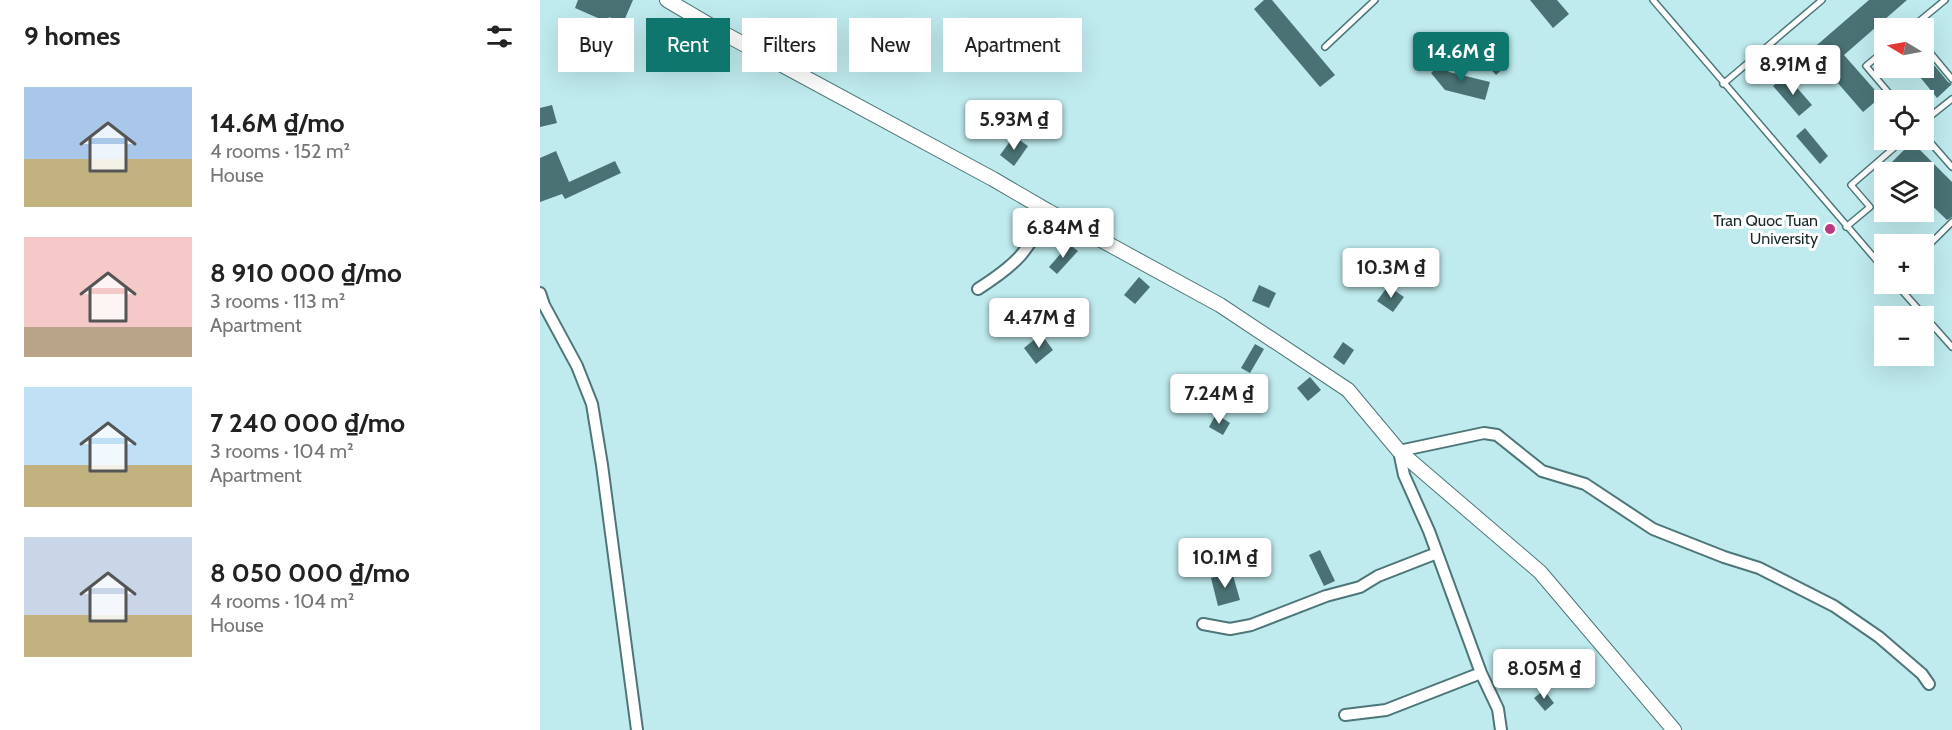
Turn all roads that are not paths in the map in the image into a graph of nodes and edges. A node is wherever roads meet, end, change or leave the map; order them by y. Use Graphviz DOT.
graph roads {
  1 [pos="667,0"];
  2 [pos="1375,0"];
  3 [pos="1653,0"];
  4 [pos="1822,0"];
  5 [pos="1945,0"];
  6 [pos="1923,18"];
  7 [pos="1326,47"];
  8 [pos="1934,57"];
  9 [pos="1874,59"];
  10 [pos="1874,75"];
  11 [pos="1876,78"];
  12 [pos="1952,79"];
  13 [pos="1723,84"];
  14 [pos="1886,90"];
  15 [pos="1952,99"];
  16 [pos="1934,113"];
  17 [pos="1934,145"];
  18 [pos="1891,150"];
  19 [pos="1950,160"];
  20 [pos="1952,167"];
  21 [pos="1048,211"];
  22 [pos="1952,222"];
  23 [pos="1846,227"];
  24 [pos="1934,240"];
  25 [pos="1874,258"];
  26 [pos="978,289"];
  27 [pos="540,293"];
  28 [pos="1905,294"];
  29 [pos="1952,347"];
  30 [pos="1399,451"];
  31 [pos="1437,553"];
  32 [pos="1203,624"];
  33 [pos="1481,673"];
  34 [pos="1929,684"];
  35 [pos="1345,715"];
  36 [pos="637,730"];
  37 [pos="1501,730"];
  38 [pos="1674,730"];
  1 -- 21 [label="street"];
  2 -- 7 [label="lane"];
  3 -- 13 [label="lane"];
  4 -- 13 [label="lane"];
  5 -- 6 [label="lane"];
  8 -- 12 [label="lane"];
  9 -- 10 [label="lane"];
  11 -- 14 [label="lane"];
  13 -- 23 [label="lane"];
  15 -- 16 [label="lane"];
  17 -- 19 [label="lane"];
  18 -- 23 [label="lane"];
  19 -- 20 [label="lane"];
  21 -- 26 [label="street"];
  21 -- 30 [label="street"];
  22 -- 24 [label="lane"];
  23 -- 25 [label="lane"];
  27 -- 36 [label="street"];
  28 -- 29 [label="lane"];
  30 -- 31 [label="street"];
  30 -- 34 [label="street"];
  30 -- 38 [label="street"];
  31 -- 32 [label="street"];
  31 -- 33 [label="street"];
  33 -- 35 [label="street"];
  33 -- 37 [label="street"];
}
